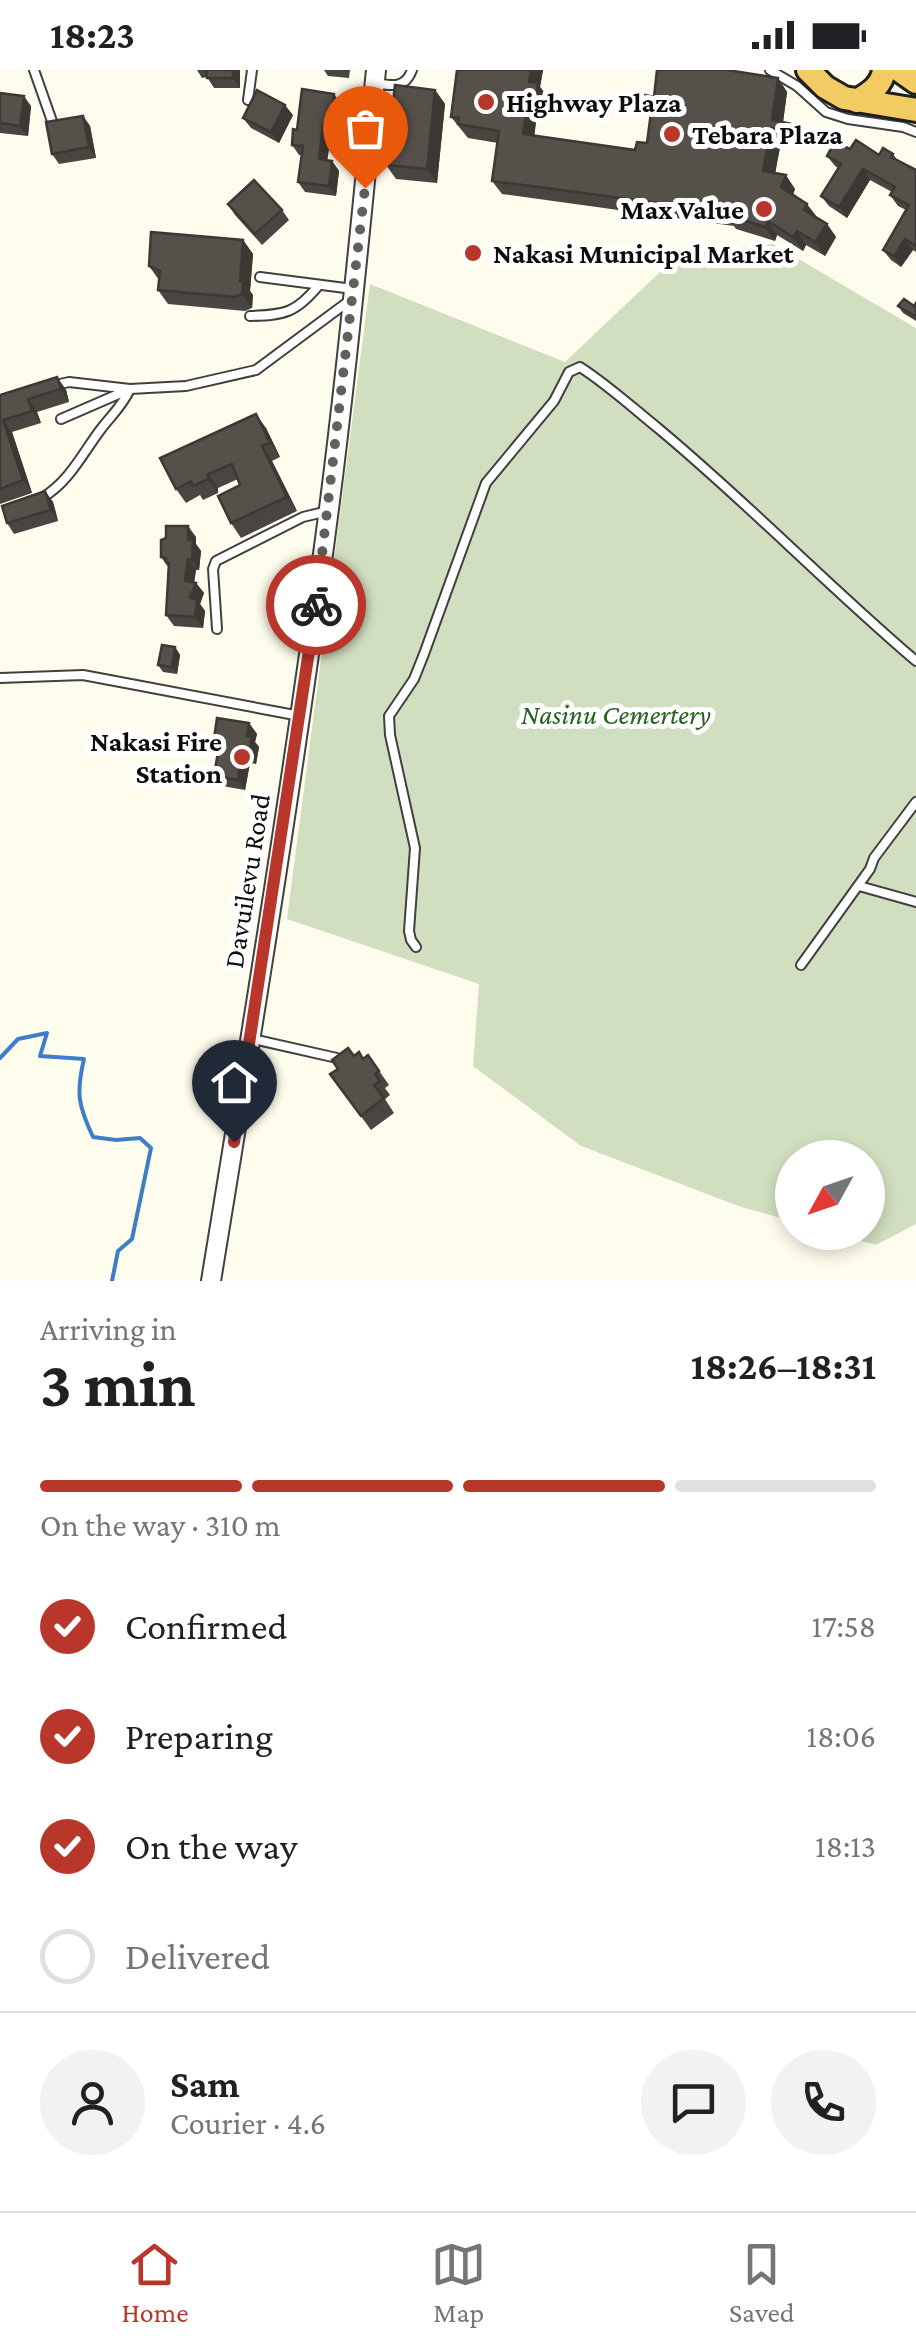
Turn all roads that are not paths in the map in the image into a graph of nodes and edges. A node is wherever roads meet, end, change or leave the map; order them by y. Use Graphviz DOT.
graph roads {
  1 [pos="34,70"];
  2 [pos="252,70"];
  3 [pos="412,70"];
  4 [pos="770,70"];
  5 [pos="808,70"];
  6 [pos="835,70"];
  7 [pos="884,70"];
  8 [pos="899,70"];
  9 [pos="376,77"];
  10 [pos="916,82"];
  11 [pos="849,99"];
  12 [pos="248,100"];
  13 [pos="916,110"];
  14 [pos="54,124"];
  15 [pos="916,132"];
  16 [pos="260,277"];
  17 [pos="319,285"];
  18 [pos="353,294"];
  19 [pos="250,316"];
  20 [pos="44,388"];
  21 [pos="130,389"];
  22 [pos="60,418"];
  23 [pos="37,500"];
  24 [pos="328,511"];
  25 [pos="216,629"];
  26 [pos="916,662"];
  27 [pos="0,678"];
  28 [pos="300,716"];
  29 [pos="916,802"];
  30 [pos="858,886"];
  31 [pos="916,902"];
  32 [pos="416,947"];
  33 [pos="801,964"];
  34 [pos="250,1038"];
  35 [pos="336,1058"];
  36 [pos="211,1281"];
  1 -- 14 [label="lane"];
  2 -- 12 [label="lane"];
  3 -- 9 [label="lane"];
  4 -- 15 [label="lane"];
  5 -- 11 [label="highway"];
  6 -- 11 [label="highway"];
  7 -- 11 [label="highway"];
  8 -- 10 [label="highway"];
  9 -- 18 [label="street, Davuilevu Road"];
  11 -- 13 [label="highway"];
  16 -- 17 [label="lane"];
  17 -- 18 [label="lane"];
  17 -- 19 [label="lane"];
  18 -- 21 [label="lane"];
  18 -- 24 [label="street, Davuilevu Road"];
  20 -- 21 [label="lane"];
  21 -- 22 [label="lane"];
  21 -- 23 [label="lane"];
  24 -- 25 [label="lane"];
  24 -- 28 [label="street, Davuilevu Road"];
  26 -- 32 [label="lane"];
  27 -- 28 [label="lane"];
  28 -- 34 [label="street, Davuilevu Road"];
  29 -- 30 [label="lane"];
  30 -- 31 [label="lane"];
  30 -- 33 [label="lane"];
  34 -- 35 [label="lane"];
  34 -- 36 [label="street, Davuilevu Road"];
}
